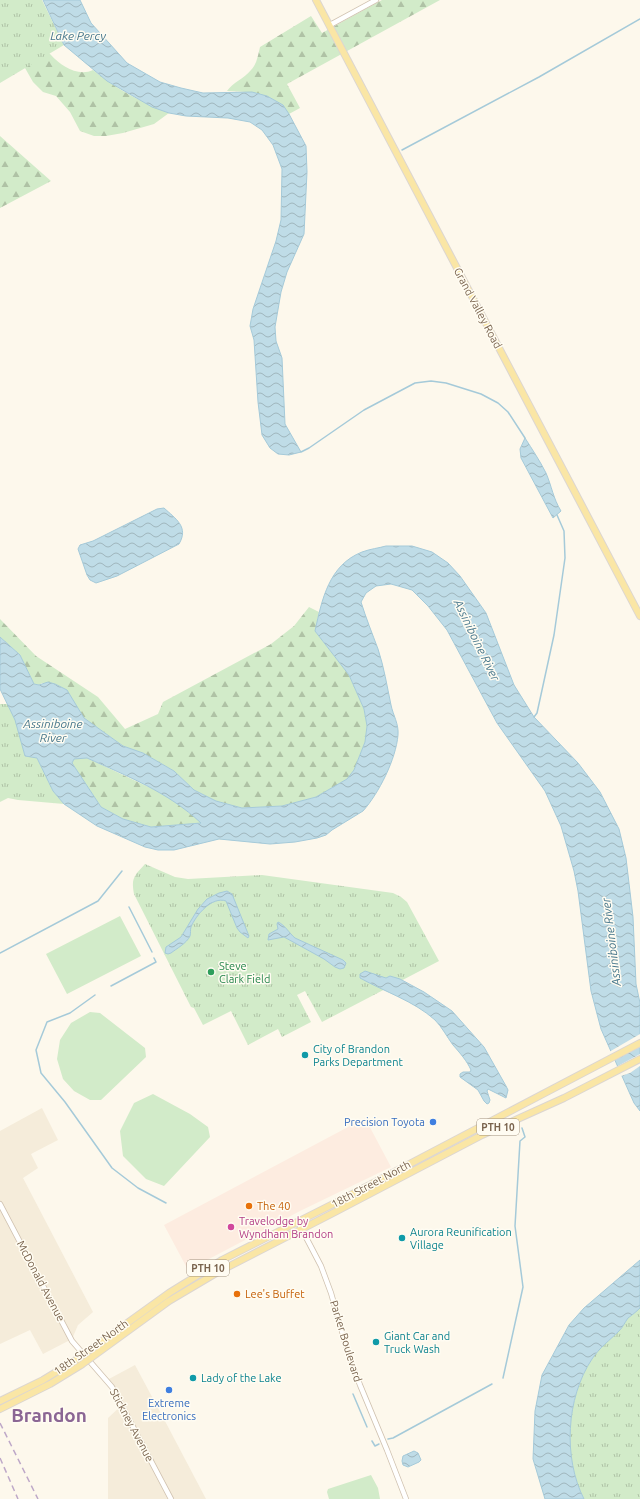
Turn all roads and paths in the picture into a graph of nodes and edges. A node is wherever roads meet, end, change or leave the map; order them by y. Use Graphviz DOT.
graph roads {
  1 [pos="316,0"];
  2 [pos="376,0"];
  3 [pos="330,25"];
  4 [pos="640,616"];
  5 [pos="640,1043"];
  6 [pos="640,1059"];
  7 [pos="0,1204"];
  8 [pos="298,1222"];
  9 [pos="302,1229"];
  10 [pos="86,1354"];
  11 [pos="3,1400"];
  12 [pos="0,1409"];
  13 [pos="171,1499"];
  14 [pos="406,1499"];
  1 -- 3 [label="main road, Grand Valley Road"];
  2 -- 3 [label="street"];
  3 -- 4 [label="main road, Grand Valley Road"];
  5 -- 8 [label="main road, 18th Street North / PTH 10"];
  6 -- 9 [label="main road, 18th Street North / PTH 10"];
  7 -- 10 [label="street, McDonald Avenue"];
  8 -- 9 [label="street, Parker Boulevard"];
  8 -- 10 [label="main road, 18th Street North / PTH 10"];
  9 -- 12 [label="main road, 18th Street North / PTH 10, bridge"];
  9 -- 14 [label="street, Parker Boulevard"];
  10 -- 11 [label="main road, 18th Street North / PTH 10, bridge"];
  10 -- 13 [label="street, Stickney Avenue"];
}
